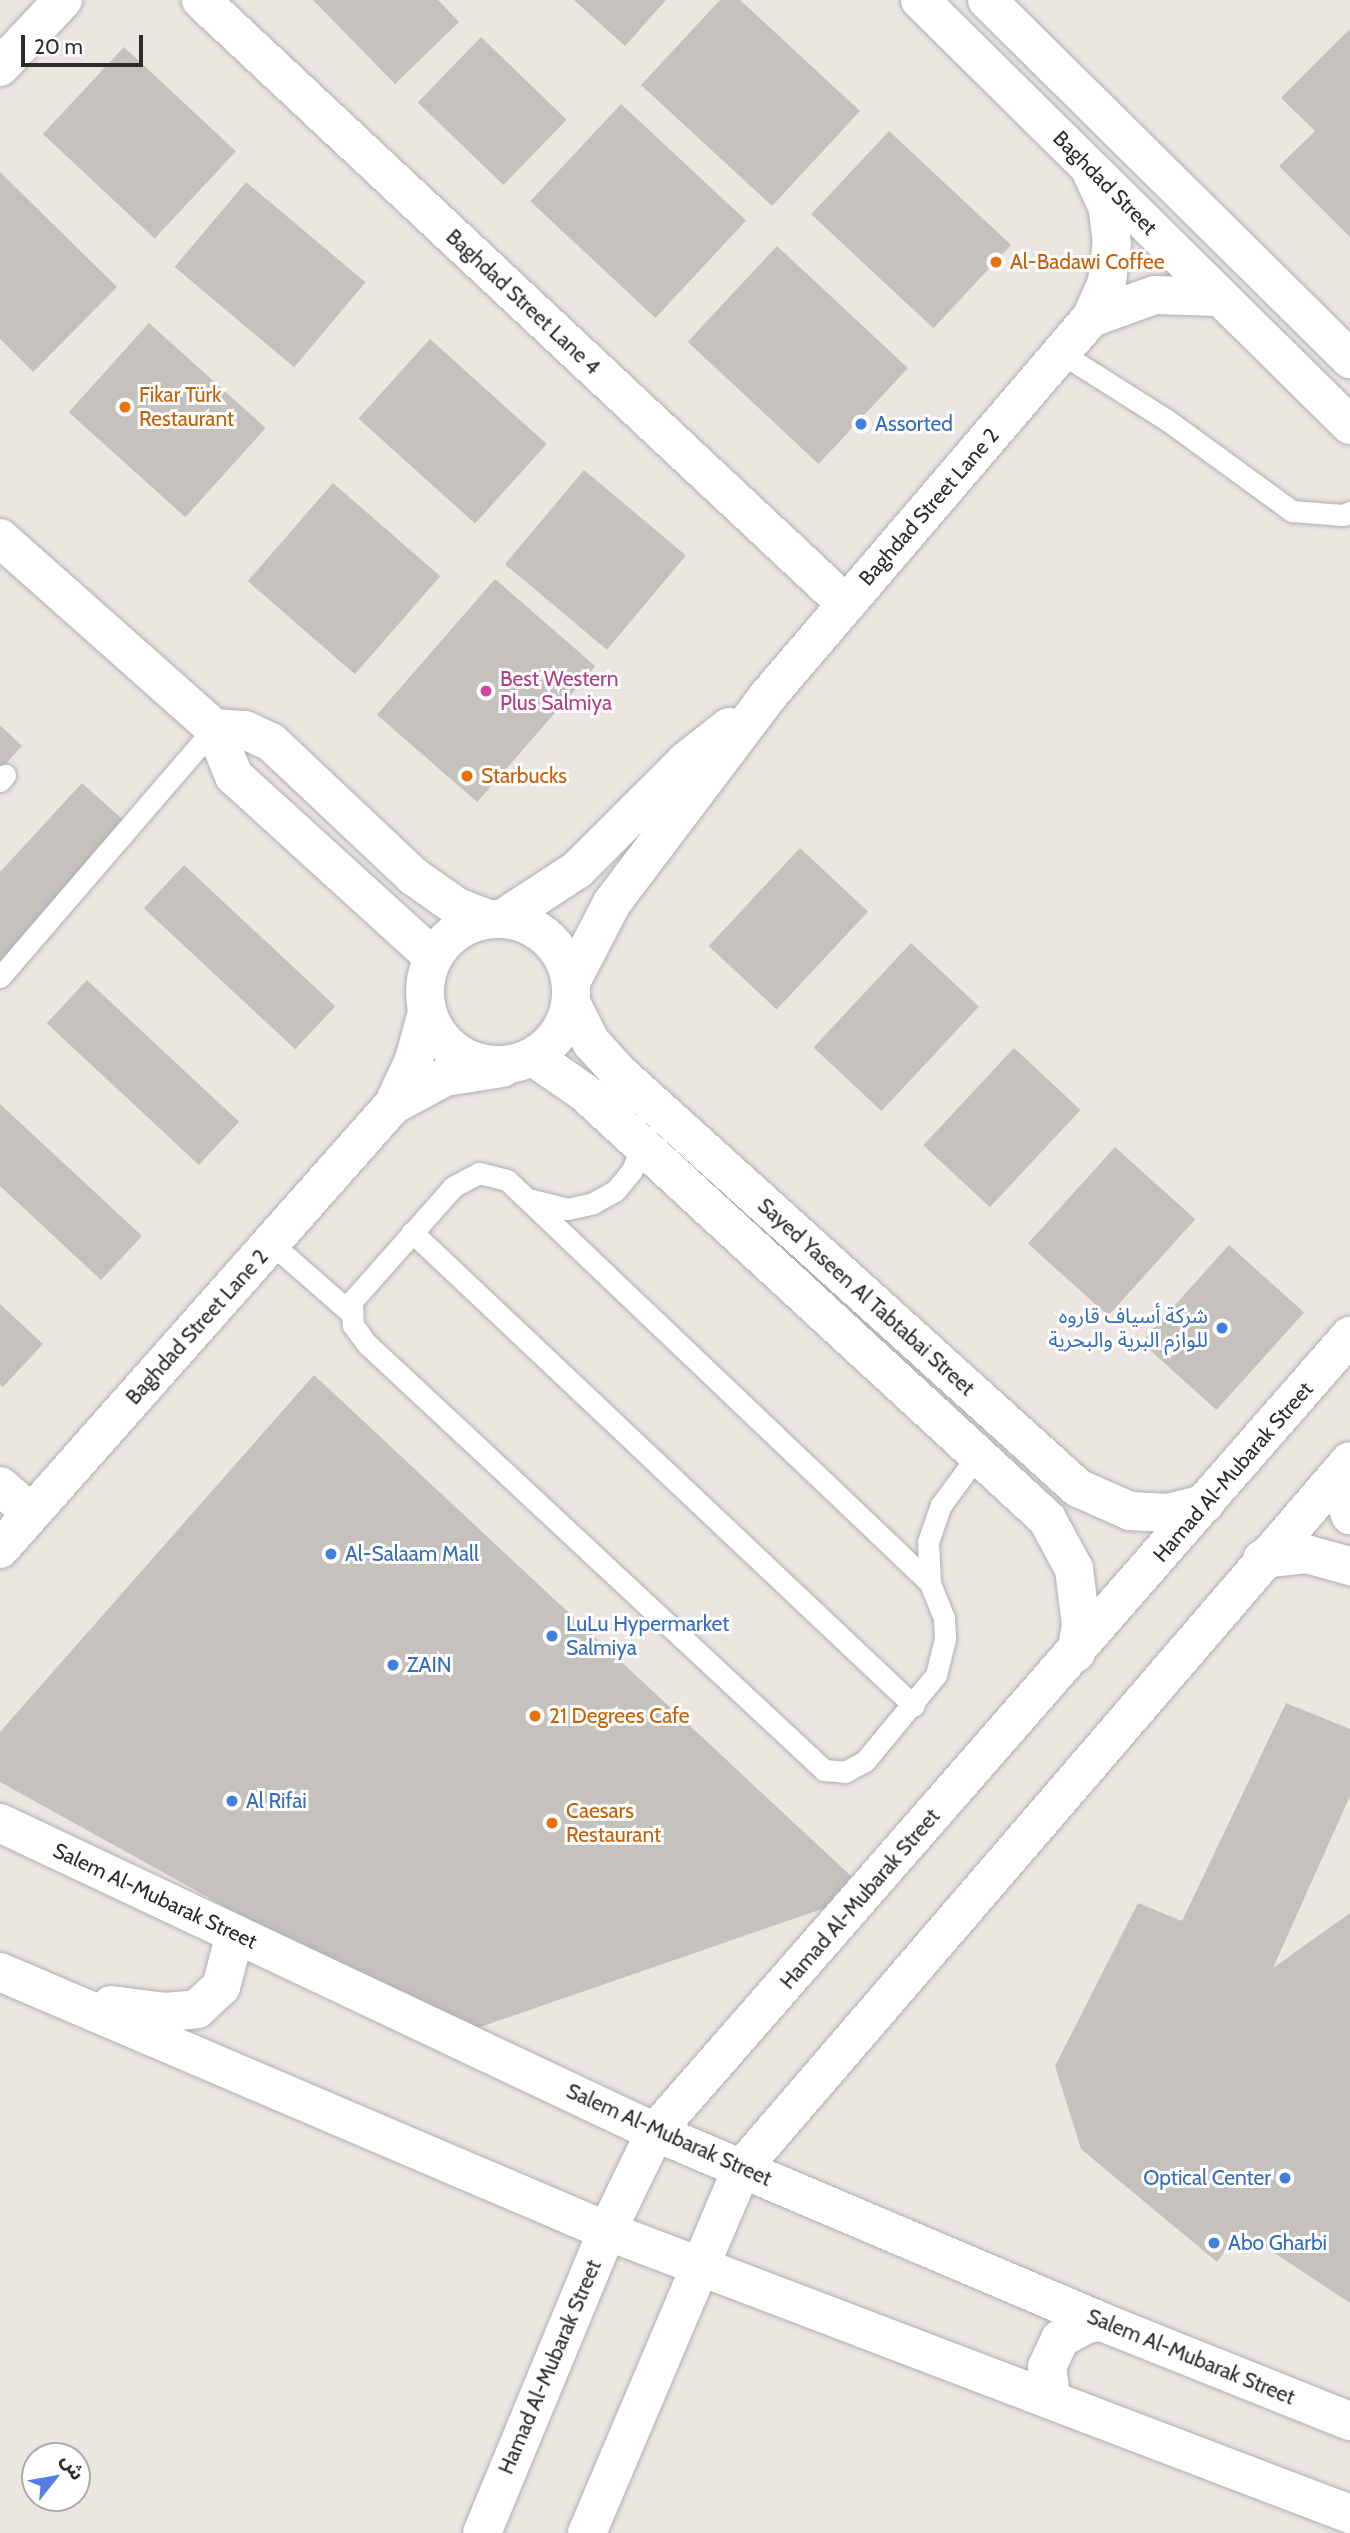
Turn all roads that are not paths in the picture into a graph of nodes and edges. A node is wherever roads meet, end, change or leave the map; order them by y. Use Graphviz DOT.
graph roads {
  1 [pos="63,0"];
  2 [pos="201,0"];
  3 [pos="920,0"];
  4 [pos="987,0"];
  5 [pos="0,66"];
  6 [pos="1091,171"];
  7 [pos="1220,297"];
  8 [pos="1091,318"];
  9 [pos="1061,353"];
  10 [pos="1350,359"];
  11 [pos="1350,425"];
  12 [pos="1350,512"];
  13 [pos="0,538"];
  14 [pos="846,604"];
  15 [pos="767,697"];
  16 [pos="214,728"];
  17 [pos="495,919"];
  18 [pos="433,957"];
  19 [pos="0,977"];
  20 [pos="571,993"];
  21 [pos="427,1012"];
  22 [pos="517,1063"];
  23 [pos="393,1105"];
  24 [pos="642,1146"];
  25 [pos="521,1193"];
  26 [pos="412,1232"];
  27 [pos="271,1243"];
  28 [pos="351,1313"];
  29 [pos="1350,1336"];
  30 [pos="1007,1424"];
  31 [pos="977,1456"];
  32 [pos="1344,1468"];
  33 [pos="0,1486"];
  34 [pos="1205,1504"];
  35 [pos="31,1513"];
  36 [pos="1350,1515"];
  37 [pos="0,1549"];
  38 [pos="1262,1559"];
  39 [pos="1350,1566"];
  40 [pos="930,1583"];
  41 [pos="1076,1653"];
  42 [pos="914,1706"];
  43 [pos="0,1823"];
  44 [pos="235,1934"];
  45 [pos="0,1972"];
  46 [pos="64,1999"];
  47 [pos="655,2132"];
  48 [pos="742,2168"];
  49 [pos="607,2231"];
  50 [pos="699,2264"];
  51 [pos="1102,2322"];
  52 [pos="1051,2398"];
  53 [pos="1350,2421"];
  54 [pos="1350,2514"];
  55 [pos="482,2533"];
  56 [pos="587,2533"];
  1 -- 5 [label="street"];
  2 -- 14 [label="street, Baghdad Street Lane 4"];
  3 -- 6 [label="street, Baghdad Street"];
  4 -- 10 [label="street"];
  6 -- 7 [label="street, Baghdad Street"];
  6 -- 8 [label="street, Baghdad Street Lane 2"];
  7 -- 8 [label="street, Baghdad Street Lane 2"];
  7 -- 11 [label="street, Baghdad Street"];
  8 -- 9 [label="street, Baghdad Street Lane 2"];
  9 -- 12 [label="lane"];
  9 -- 14 [label="street, Baghdad Street Lane 2"];
  13 -- 16 [label="street"];
  14 -- 15 [label="street, Baghdad Street Lane 2"];
  15 -- 17 [label="street, Baghdad Street Lane 2"];
  15 -- 20 [label="street, Baghdad Street Lane 2"];
  16 -- 17 [label="street"];
  16 -- 18 [label="street"];
  16 -- 19 [label="lane"];
  17 -- 18 [label="street"];
  17 -- 20 [label="street"];
  18 -- 21 [label="street"];
  20 -- 22 [label="street"];
  20 -- 30 [label="street, Sayed Yaseen Al Tabtabai Street"];
  21 -- 22 [label="street"];
  21 -- 23 [label="street, Baghdad Street Lane 2"];
  22 -- 23 [label="street, Baghdad Street Lane 2"];
  22 -- 24 [label="street, Sayed Yaseen Al Tabtabai Street"];
  23 -- 27 [label="street, Baghdad Street Lane 2"];
  24 -- 25 [label="lane"];
  24 -- 31 [label="street, Sayed Yaseen Al Tabtabai Street"];
  25 -- 26 [label="lane"];
  25 -- 40 [label="lane"];
  26 -- 28 [label="lane"];
  26 -- 42 [label="lane"];
  27 -- 28 [label="lane"];
  27 -- 35 [label="street, Baghdad Street Lane 2"];
  28 -- 42 [label="lane"];
  29 -- 34 [label="street, Hamad Al-Mubarak Street"];
  30 -- 31 [label="street"];
  30 -- 34 [label="street, Sayed Yaseen Al Tabtabai Street"];
  31 -- 40 [label="lane"];
  31 -- 41 [label="street, Sayed Yaseen Al Tabtabai Street"];
  32 -- 36 [label="street"];
  32 -- 38 [label="street"];
  33 -- 35 [label="street"];
  34 -- 41 [label="street, Hamad Al-Mubarak Street"];
  35 -- 37 [label="street, Baghdad Street Lane 2"];
  38 -- 39 [label="street"];
  38 -- 48 [label="street"];
  40 -- 42 [label="lane"];
  41 -- 47 [label="street, Hamad Al-Mubarak Street"];
  43 -- 44 [label="street, Salem Al-Mubarak Street"];
  44 -- 46 [label="street"];
  44 -- 47 [label="street, Salem Al-Mubarak Street"];
  45 -- 46 [label="street"];
  46 -- 49 [label="street"];
  47 -- 48 [label="street, Salem Al-Mubarak Street"];
  47 -- 49 [label="street, Hamad Al-Mubarak Street"];
  48 -- 50 [label="street"];
  48 -- 51 [label="street, Salem Al-Mubarak Street"];
  49 -- 50 [label="street"];
  49 -- 55 [label="street, Hamad Al-Mubarak Street"];
  50 -- 52 [label="street"];
  50 -- 56 [label="street"];
  51 -- 52 [label="street"];
  51 -- 53 [label="street, Salem Al-Mubarak Street"];
  52 -- 54 [label="street"];
}
